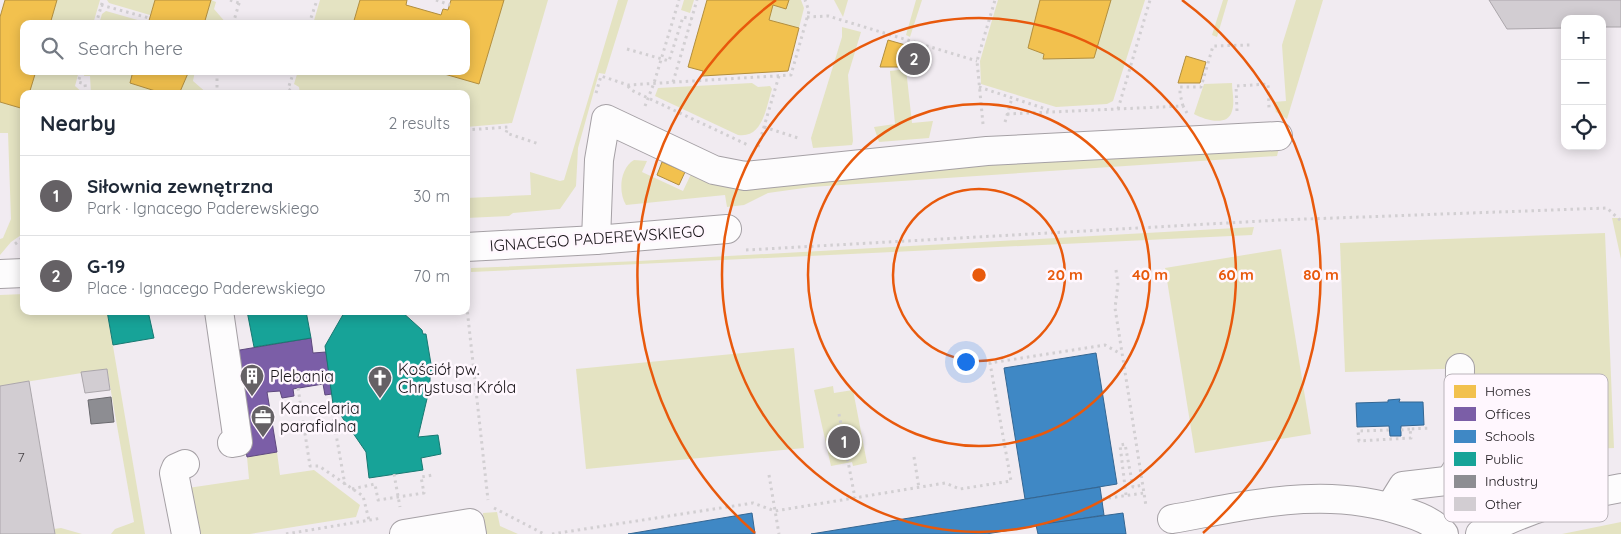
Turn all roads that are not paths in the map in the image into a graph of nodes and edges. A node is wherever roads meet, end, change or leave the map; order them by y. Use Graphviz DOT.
graph roads {
  1 [pos="1278,136"];
  2 [pos="735,239"];
  3 [pos="596,240"];
  4 [pos="470,247"];
  5 [pos="20,273"];
  6 [pos="0,274"];
  7 [pos="220,315"];
  8 [pos="1460,368"];
  9 [pos="1460,374"];
  10 [pos="232,444"];
  11 [pos="184,464"];
  12 [pos="1444,481"];
  13 [pos="1621,488"];
  14 [pos="1608,491"];
  15 [pos="1390,507"];
  16 [pos="1159,516"];
  17 [pos="1503,522"];
  18 [pos="402,524"];
  19 [pos="471,528"];
  20 [pos="186,534"];
  21 [pos="1444,534"];
  22 [pos="1480,534"];
  1 -- 3 [label="street"];
  2 -- 3 [label="street, IGNACEGO PADEREWSKIEGO"];
  3 -- 4 [label="street, IGNACEGO PADEREWSKIEGO"];
  5 -- 6 [label="street"];
  7 -- 10 [label="street"];
  8 -- 9 [label="street"];
  11 -- 20 [label="street"];
  12 -- 15 [label="street"];
  13 -- 14 [label="street"];
  15 -- 16 [label="street"];
  15 -- 21 [label="street"];
  17 -- 22 [label="street"];
  18 -- 19 [label="street"];
}
